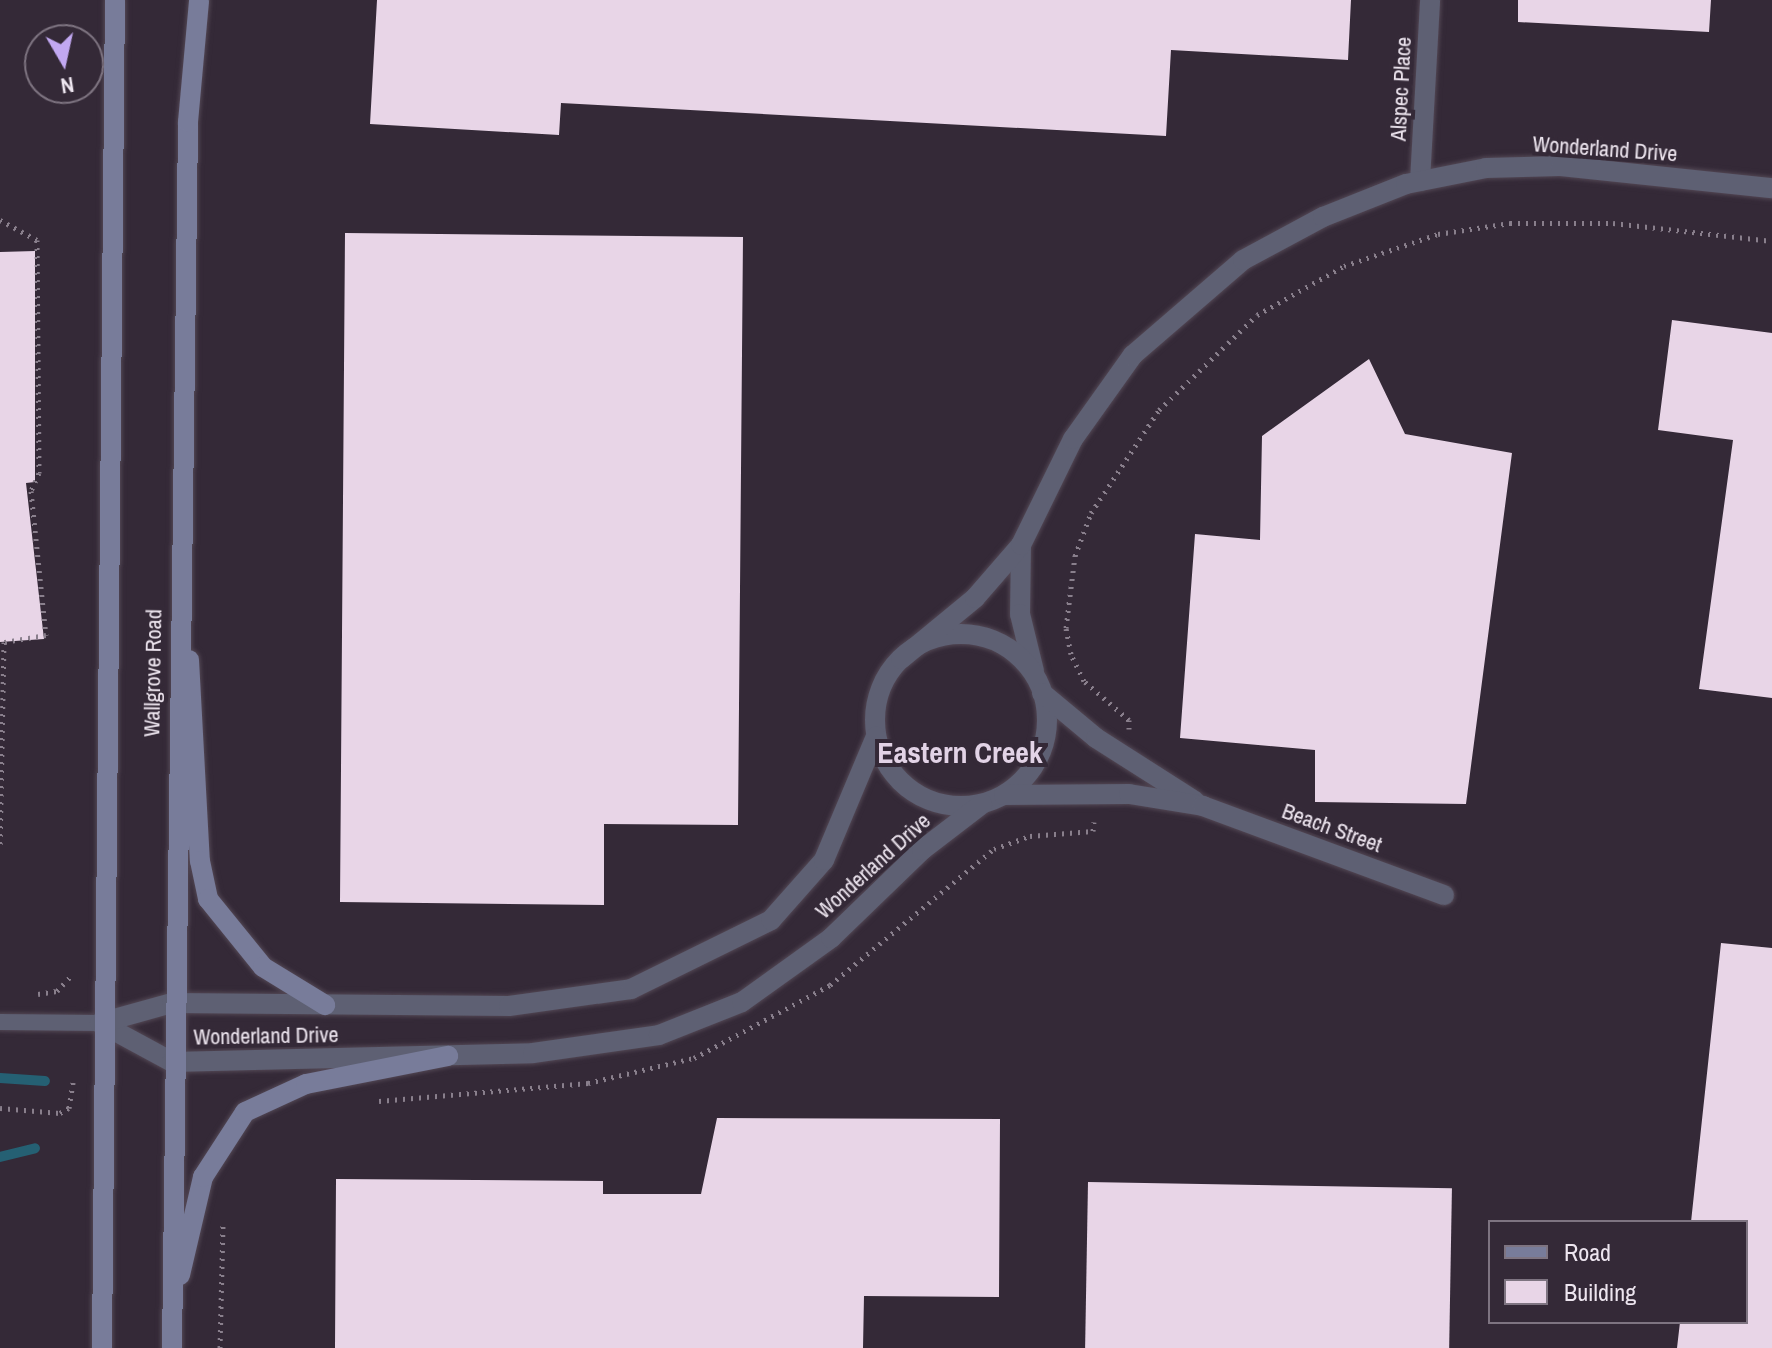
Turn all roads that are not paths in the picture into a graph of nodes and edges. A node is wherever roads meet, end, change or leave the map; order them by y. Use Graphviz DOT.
graph roads {
  1 [pos="115,0"];
  2 [pos="199,0"];
  3 [pos="1430,0"];
  4 [pos="1420,181"];
  5 [pos="1772,188"];
  6 [pos="1021,545"];
  7 [pos="180,564"];
  8 [pos="901,659"];
  9 [pos="1039,686"];
  10 [pos="876,736"];
  11 [pos="1004,795"];
  12 [pos="982,804"];
  13 [pos="1203,806"];
  14 [pos="1444,895"];
  15 [pos="172,1003"];
  16 [pos="325,1005"];
  17 [pos="0,1022"];
  18 [pos="100,1023"];
  19 [pos="448,1056"];
  20 [pos="172,1062"];
  21 [pos="172,1310"];
  22 [pos="102,1348"];
  23 [pos="172,1348"];
  1 -- 18 [label="main road, Wallgrove Road"];
  2 -- 7 [label="main road, Wallgrove Road"];
  3 -- 4 [label="street, Alspec Place"];
  4 -- 5 [label="street, Wonderland Drive"];
  4 -- 6 [label="street, Wonderland Drive"];
  6 -- 8 [label="street, Wonderland Drive"];
  6 -- 9 [label="street, Wonderland Drive"];
  7 -- 15 [label="main road, Wallgrove Road"];
  7 -- 16 [label="main road"];
  8 -- 9 [label="street"];
  8 -- 10 [label="street"];
  9 -- 11 [label="street"];
  9 -- 13 [label="street, Beach Street"];
  10 -- 12 [label="street"];
  10 -- 16 [label="street, Wonderland Drive"];
  11 -- 12 [label="street"];
  11 -- 13 [label="street, Beach Street"];
  12 -- 19 [label="street, Wonderland Drive"];
  13 -- 14 [label="street, Beach Street"];
  15 -- 16 [label="street, Wonderland Drive"];
  15 -- 18 [label="street, Wonderland Drive"];
  15 -- 20 [label="main road, Wallgrove Road"];
  17 -- 18 [label="lane"];
  18 -- 20 [label="street, Wonderland Drive"];
  18 -- 22 [label="main road, Wallgrove Road"];
  19 -- 20 [label="street, Wonderland Drive"];
  19 -- 21 [label="main road"];
  20 -- 21 [label="main road, Wallgrove Road"];
  21 -- 23 [label="main road, Wallgrove Road"];
}
